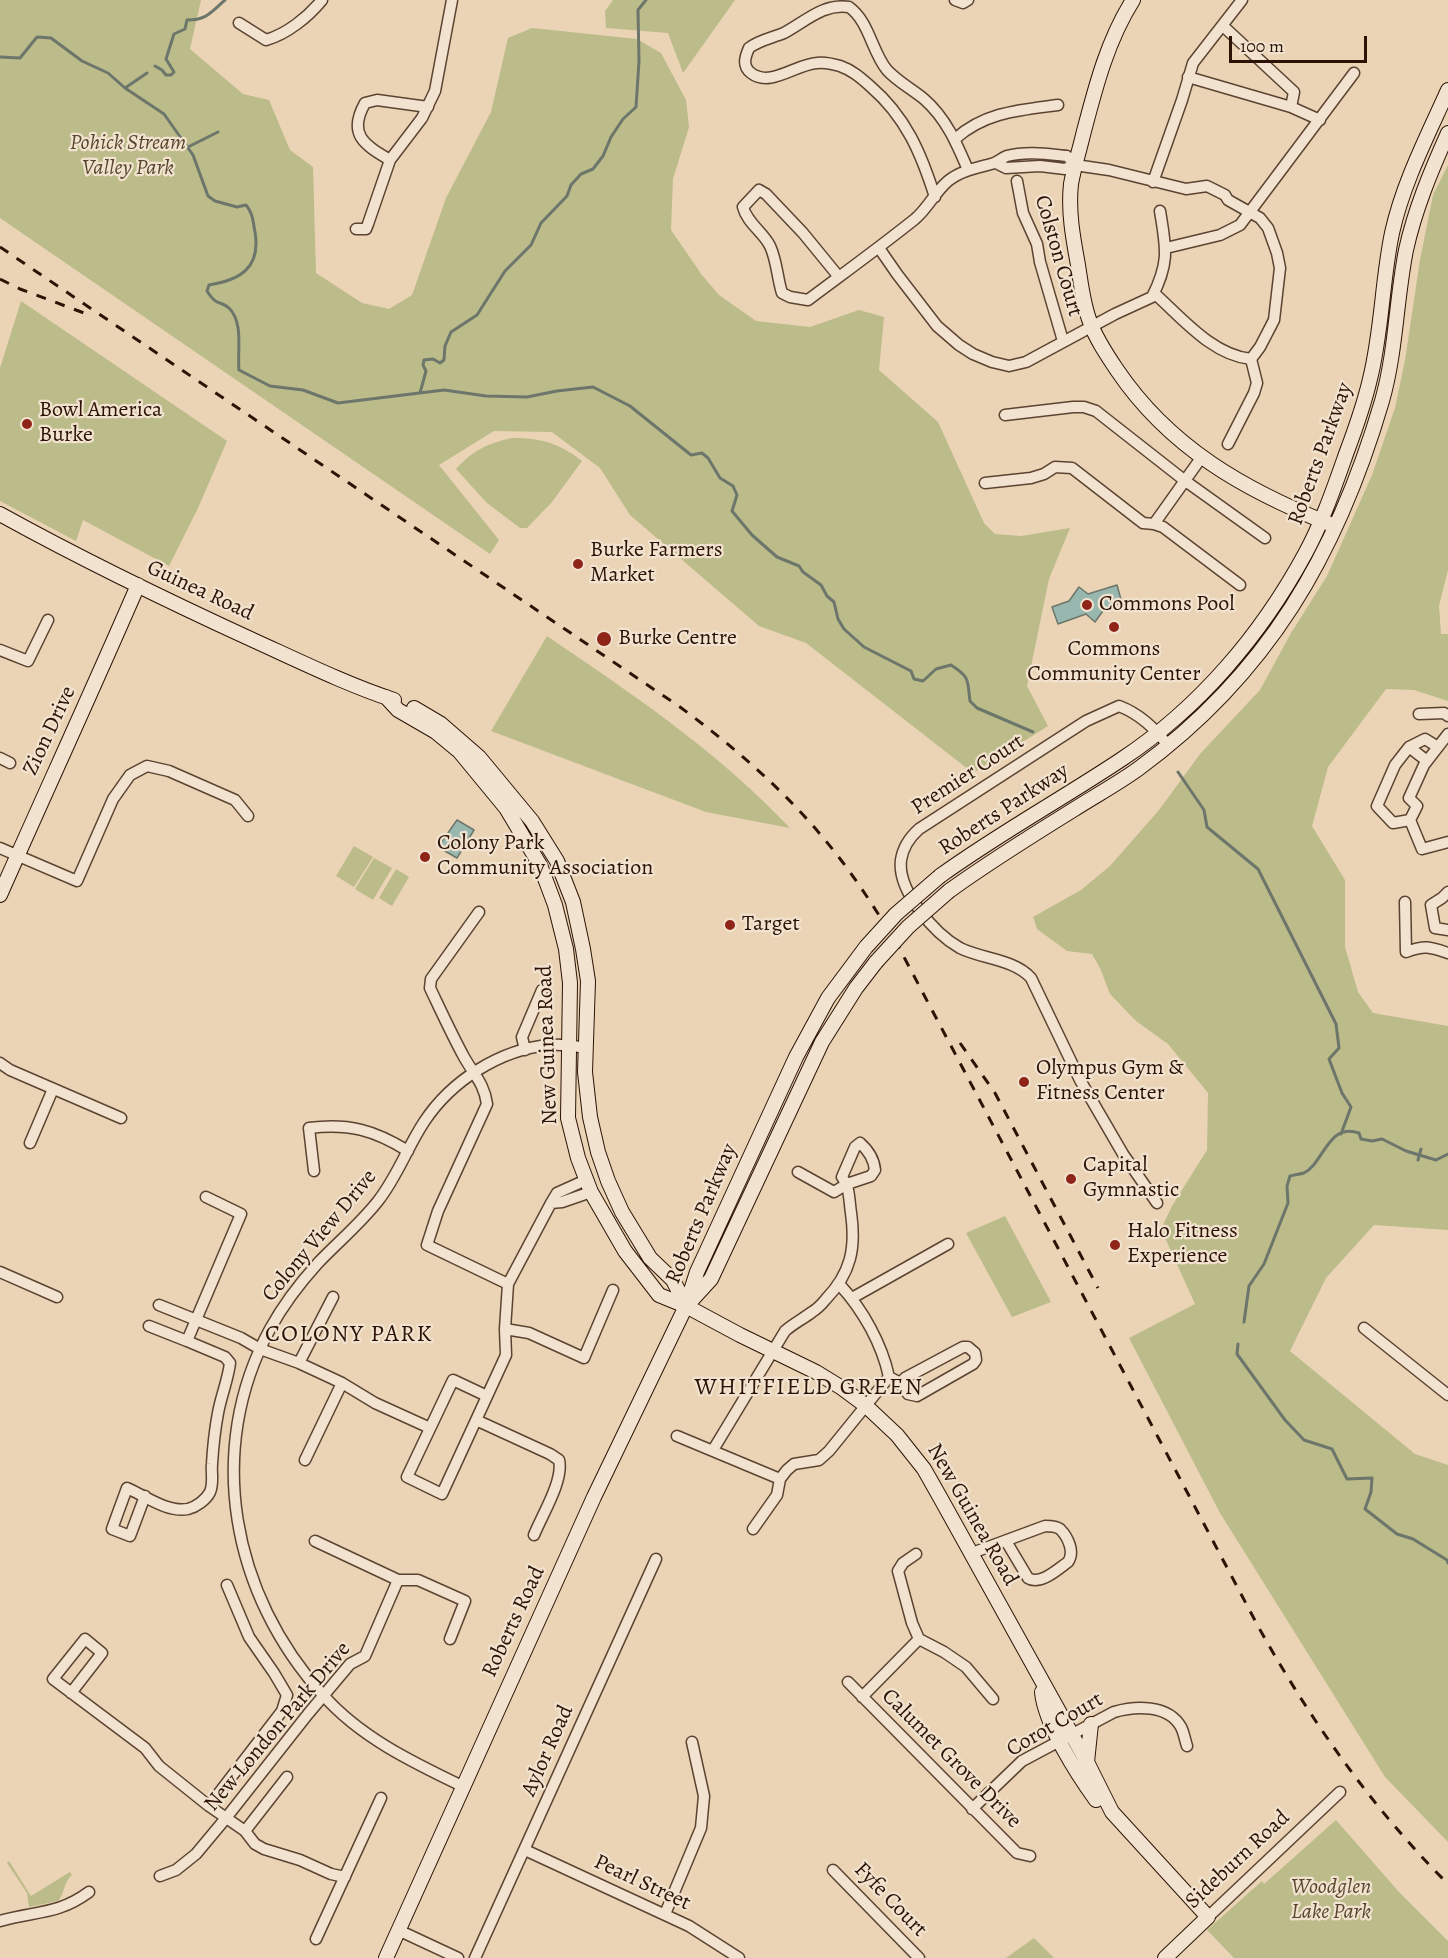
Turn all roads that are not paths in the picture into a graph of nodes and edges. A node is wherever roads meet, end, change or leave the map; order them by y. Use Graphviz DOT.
graph roads {
  1 [pos="322,0"];
  2 [pos="452,0"];
  3 [pos="955,0"];
  4 [pos="968,0"];
  5 [pos="1133,0"];
  6 [pos="1242,0"];
  7 [pos="239,23"];
  8 [pos="1223,26"];
  9 [pos="1354,74"];
  10 [pos="1188,77"];
  11 [pos="1448,90"];
  12 [pos="1058,105"];
  13 [pos="428,107"];
  14 [pos="1292,107"];
  15 [pos="1320,120"];
  16 [pos="1448,133"];
  17 [pos="955,139"];
  18 [pos="390,160"];
  19 [pos="1075,165"];
  20 [pos="968,170"];
  21 [pos="1017,181"];
  22 [pos="1153,182"];
  23 [pos="935,196"];
  24 [pos="1160,211"];
  25 [pos="1251,212"];
  26 [pos="356,229"];
  27 [pos="879,248"];
  28 [pos="1166,248"];
  29 [pos="838,277"];
  30 [pos="1154,293"];
  31 [pos="1093,328"];
  32 [pos="1063,341"];
  33 [pos="1251,359"];
  34 [pos="1005,415"];
  35 [pos="1228,444"];
  36 [pos="1201,458"];
  37 [pos="1184,480"];
  38 [pos="985,483"];
  39 [pos="0,514"];
  40 [pos="1321,520"];
  41 [pos="1154,524"];
  42 [pos="1337,527"];
  43 [pos="1265,538"];
  44 [pos="138,585"];
  45 [pos="1240,585"];
  46 [pos="48,620"];
  47 [pos="0,650"];
  48 [pos="386,697"];
  49 [pos="1419,714"];
  50 [pos="1448,716"];
  51 [pos="439,728"];
  52 [pos="1157,732"];
  53 [pos="1448,734"];
  54 [pos="1168,745"];
  55 [pos="1409,747"];
  56 [pos="1438,747"];
  57 [pos="1427,761"];
  58 [pos="248,816"];
  59 [pos="1410,820"];
  60 [pos="1448,842"];
  61 [pos="0,848"];
  62 [pos="17,857"];
  63 [pos="1448,892"];
  64 [pos="0,895"];
  65 [pos="1405,902"];
  66 [pos="479,912"];
  67 [pos="1448,930"];
  68 [pos="1448,953"];
  69 [pos="542,990"];
  70 [pos="570,1046"];
  71 [pos="585,1048"];
  72 [pos="525,1050"];
  73 [pos="0,1063"];
  74 [pos="473,1072"];
  75 [pos="53,1089"];
  76 [pos="121,1118"];
  77 [pos="30,1143"];
  78 [pos="408,1151"];
  79 [pos="314,1171"];
  80 [pos="798,1172"];
  81 [pos="589,1186"];
  82 [pos="206,1197"];
  83 [pos="1157,1203"];
  84 [pos="948,1245"];
  85 [pos="0,1272"];
  86 [pos="508,1284"];
  87 [pos="840,1285"];
  88 [pos="613,1290"];
  89 [pos="333,1296"];
  90 [pos="57,1297"];
  91 [pos="852,1298"];
  92 [pos="159,1305"];
  93 [pos="686,1306"];
  94 [pos="195,1320"];
  95 [pos="149,1326"];
  96 [pos="1364,1328"];
  97 [pos="505,1329"];
  98 [pos="187,1341"];
  99 [pos="260,1349"];
  100 [pos="773,1351"];
  101 [pos="300,1363"];
  102 [pos="889,1377"];
  103 [pos="342,1383"];
  104 [pos="900,1383"];
  105 [pos="1446,1388"];
  106 [pos="487,1396"];
  107 [pos="865,1405"];
  108 [pos="476,1420"];
  109 [pos="430,1428"];
  110 [pos="677,1436"];
  111 [pos="713,1450"];
  112 [pos="305,1460"];
  113 [pos="780,1479"];
  114 [pos="145,1496"];
  115 [pos="753,1529"];
  116 [pos="534,1535"];
  117 [pos="315,1540"];
  118 [pos="1006,1541"];
  119 [pos="972,1553"];
  120 [pos="916,1554"];
  121 [pos="656,1559"];
  122 [pos="398,1580"];
  123 [pos="227,1585"];
  124 [pos="450,1639"];
  125 [pos="919,1639"];
  126 [pos="848,1682"];
  127 [pos="71,1693"];
  128 [pos="323,1696"];
  129 [pos="862,1697"];
  130 [pos="993,1699"];
  131 [pos="1090,1724"];
  132 [pos="1065,1738"];
  133 [pos="692,1743"];
  134 [pos="1186,1746"];
  135 [pos="1087,1762"];
  136 [pos="287,1777"];
  137 [pos="462,1786"];
  138 [pos="1340,1792"];
  139 [pos="381,1798"];
  140 [pos="209,1806"];
  141 [pos="972,1809"];
  142 [pos="1112,1812"];
  143 [pos="226,1818"];
  144 [pos="246,1831"];
  145 [pos="525,1850"];
  146 [pos="1030,1856"];
  147 [pos="833,1870"];
  148 [pos="160,1876"];
  149 [pos="345,1877"];
  150 [pos="89,1892"];
  151 [pos="665,1914"];
  152 [pos="1208,1917"];
  153 [pos="0,1922"];
  154 [pos="398,1930"];
  155 [pos="316,1939"];
  156 [pos="386,1958"];
  157 [pos="458,1958"];
  158 [pos="475,1958"];
  159 [pos="740,1958"];
  160 [pos="919,1958"];
  161 [pos="1165,1958"];
  1 -- 7 [label="street"];
  2 -- 13 [label="street"];
  3 -- 4 [label="street"];
  5 -- 19 [label="main road"];
  6 -- 8 [label="street"];
  8 -- 10 [label="street"];
  8 -- 14 [label="street"];
  9 -- 15 [label="street"];
  10 -- 14 [label="street"];
  10 -- 22 [label="street"];
  11 -- 40 [label="main road, Roberts Parkway"];
  12 -- 17 [label="street"];
  13 -- 18 [label="street"];
  13 -- 18 [label="street"];
  14 -- 15 [label="street"];
  15 -- 25 [label="street"];
  16 -- 42 [label="main road, Roberts Parkway"];
  17 -- 20 [label="street"];
  17 -- 23 [label="street"];
  18 -- 26 [label="street"];
  19 -- 20 [label="street"];
  19 -- 22 [label="street"];
  19 -- 31 [label="main road"];
  20 -- 23 [label="street"];
  21 -- 32 [label="street, Colston Court"];
  22 -- 25 [label="street"];
  23 -- 27 [label="street"];
  24 -- 28 [label="street"];
  25 -- 28 [label="street"];
  25 -- 33 [label="street"];
  27 -- 29 [label="street"];
  27 -- 32 [label="street"];
  28 -- 30 [label="street"];
  29 -- 29 [label="street"];
  30 -- 31 [label="street"];
  30 -- 33 [label="street"];
  31 -- 32 [label="street"];
  31 -- 36 [label="main road"];
  33 -- 35 [label="street"];
  34 -- 37 [label="street"];
  36 -- 37 [label="street"];
  36 -- 40 [label="main road"];
  37 -- 41 [label="street"];
  37 -- 43 [label="street"];
  38 -- 41 [label="street"];
  39 -- 44 [label="main road, Guinea Road"];
  40 -- 42 [label="main road"];
  40 -- 52 [label="main road, Roberts Parkway"];
  41 -- 45 [label="street"];
  42 -- 54 [label="main road, Roberts Parkway"];
  44 -- 48 [label="main road, Guinea Road"];
  44 -- 62 [label="main road, Zion Drive"];
  46 -- 47 [label="street"];
  48 -- 51 [label="main road, New Guinea Road"];
  49 -- 50 [label="street"];
  51 -- 70 [label="main road, New Guinea Road"];
  51 -- 71 [label="main road, New Guinea Road"];
  52 -- 54 [label="street, Premier Court"];
  52 -- 83 [label="street, Premier Court"];
  52 -- 93 [label="main road, Roberts Parkway, bridge"];
  53 -- 56 [label="street"];
  54 -- 93 [label="main road, Roberts Parkway, bridge"];
  55 -- 56 [label="street"];
  55 -- 57 [label="street"];
  55 -- 59 [label="street"];
  56 -- 57 [label="street"];
  57 -- 59 [label="street"];
  58 -- 62 [label="street"];
  59 -- 60 [label="street"];
  61 -- 62 [label="street"];
  62 -- 64 [label="main road, Zion Drive"];
  63 -- 67 [label="street"];
  65 -- 68 [label="street"];
  66 -- 74 [label="street"];
  69 -- 72 [label="street"];
  70 -- 71 [label="street, Colony View Drive"];
  70 -- 72 [label="street, Colony View Drive"];
  70 -- 81 [label="main road, New Guinea Road"];
  71 -- 93 [label="main road, New Guinea Road"];
  72 -- 74 [label="street, Colony View Drive"];
  73 -- 75 [label="street"];
  74 -- 78 [label="street, Colony View Drive"];
  74 -- 86 [label="street"];
  75 -- 76 [label="street"];
  75 -- 77 [label="street"];
  78 -- 79 [label="street"];
  78 -- 99 [label="street, Colony View Drive"];
  80 -- 87 [label="street"];
  81 -- 86 [label="street"];
  81 -- 93 [label="main road, New Guinea Road"];
  82 -- 94 [label="street"];
  84 -- 91 [label="street"];
  85 -- 90 [label="street"];
  86 -- 97 [label="street"];
  87 -- 91 [label="street"];
  87 -- 100 [label="street"];
  88 -- 97 [label="street"];
  89 -- 101 [label="street"];
  91 -- 102 [label="street"];
  92 -- 94 [label="street"];
  93 -- 100 [label="main road, New Guinea Road"];
  93 -- 137 [label="main road, Roberts Road"];
  94 -- 98 [label="street"];
  94 -- 99 [label="street"];
  95 -- 98 [label="street"];
  96 -- 105 [label="street"];
  97 -- 106 [label="street"];
  98 -- 114 [label="street"];
  99 -- 101 [label="street"];
  99 -- 128 [label="street, Colony View Drive"];
  100 -- 107 [label="main road, New Guinea Road"];
  100 -- 111 [label="street"];
  101 -- 103 [label="street"];
  102 -- 104 [label="street"];
  102 -- 107 [label="street"];
  103 -- 109 [label="street"];
  103 -- 112 [label="street"];
  104 -- 104 [label="street"];
  106 -- 108 [label="street"];
  106 -- 109 [label="street"];
  107 -- 113 [label="street"];
  107 -- 119 [label="main road, New Guinea Road"];
  108 -- 109 [label="street"];
  108 -- 116 [label="street"];
  110 -- 111 [label="street"];
  111 -- 113 [label="street"];
  113 -- 115 [label="street"];
  117 -- 122 [label="street"];
  118 -- 118 [label="street"];
  118 -- 119 [label="street"];
  119 -- 132 [label="main road, New Guinea Road"];
  120 -- 125 [label="street"];
  121 -- 145 [label="street, Aylor Road"];
  122 -- 124 [label="street"];
  122 -- 128 [label="street, New London Park Drive"];
  123 -- 140 [label="street"];
  125 -- 129 [label="street"];
  125 -- 130 [label="street"];
  126 -- 129 [label="street, Calumet Grove Drive"];
  127 -- 127 [label="street"];
  127 -- 140 [label="street"];
  128 -- 137 [label="street, Colony View Drive"];
  128 -- 143 [label="street, New London Park Drive"];
  129 -- 141 [label="street, Calumet Grove Drive"];
  131 -- 132 [label="street, Corot Court"];
  131 -- 134 [label="street, Corot Court"];
  131 -- 135 [label="main road"];
  132 -- 135 [label="main road, New Guinea Road"];
  132 -- 141 [label="street, Corot Court"];
  132 -- 142 [label="main road, New Guinea Road"];
  133 -- 151 [label="street"];
  135 -- 142 [label="main road, New Guinea Road"];
  136 -- 144 [label="street"];
  137 -- 154 [label="main road, Roberts Road"];
  138 -- 152 [label="street, Sideburn Road"];
  139 -- 149 [label="street"];
  140 -- 143 [label="street"];
  141 -- 146 [label="street, Calumet Grove Drive"];
  142 -- 152 [label="main road, New Guinea Road"];
  143 -- 144 [label="street"];
  143 -- 148 [label="street, New London Park Drive"];
  144 -- 149 [label="street"];
  145 -- 151 [label="street, Pearl Street"];
  145 -- 158 [label="street, Aylor Road"];
  147 -- 160 [label="street, Fyfe Court"];
  149 -- 155 [label="street"];
  150 -- 153 [label="street"];
  151 -- 159 [label="street, Pearl Street"];
  152 -- 161 [label="main road, Sideburn Road"];
  154 -- 156 [label="main road, Roberts Road"];
  154 -- 157 [label="street"];
}
